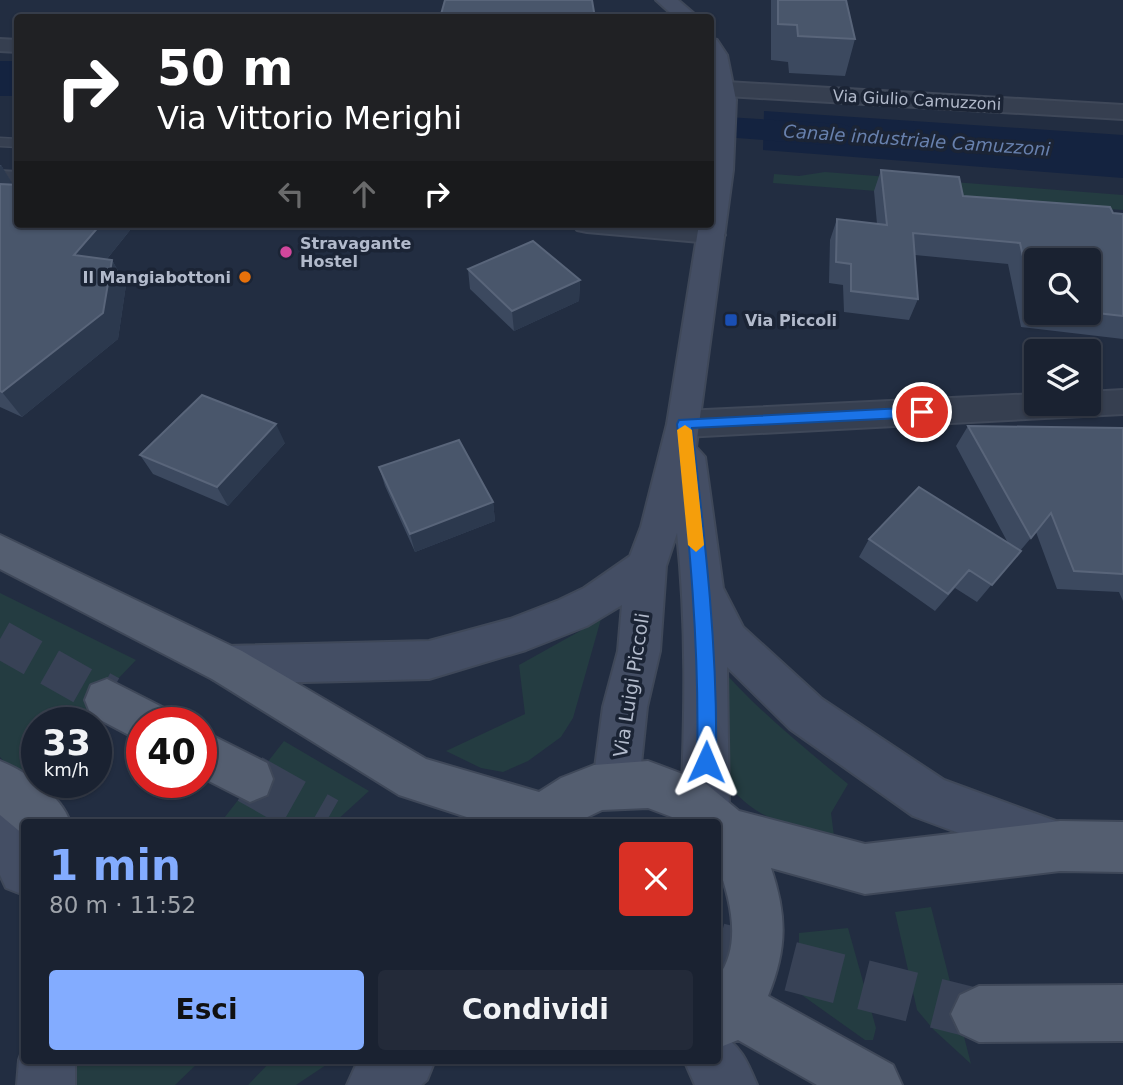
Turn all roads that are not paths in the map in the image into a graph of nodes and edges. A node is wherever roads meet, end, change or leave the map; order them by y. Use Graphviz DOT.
graph roads {
  1 [pos="666,0"];
  2 [pos="684,14"];
  3 [pos="714,51"];
  4 [pos="720,92"];
  5 [pos="1123,112"];
  6 [pos="716,187"];
  7 [pos="714,206"];
  8 [pos="632,228"];
  9 [pos="712,228"];
  10 [pos="711,235"];
  11 [pos="1123,402"];
  12 [pos="1101,403"];
  13 [pos="1024,407"];
  14 [pos="684,424"];
  15 [pos="0,551"];
  16 [pos="646,566"];
  17 [pos="702,589"];
  18 [pos="227,665"];
  19 [pos="107,700"];
  20 [pos="126,711"];
  21 [pos="217,761"];
  22 [pos="250,779"];
  23 [pos="617,783"];
  24 [pos="0,785"];
  25 [pos="42,819"];
  26 [pos="542,819"];
  27 [pos="546,819"];
  28 [pos="713,819"];
  29 [pos="716,819"];
  30 [pos="721,823"];
  31 [pos="0,825"];
  32 [pos="721,828"];
  33 [pos="1060,846"];
  34 [pos="1123,847"];
  35 [pos="21,864"];
  36 [pos="1123,1013"];
  37 [pos="725,1014"];
  38 [pos="979,1014"];
  39 [pos="47,1064"];
  40 [pos="402,1064"];
  41 [pos="715,1064"];
  42 [pos="46,1085"];
  43 [pos="376,1085"];
  44 [pos="728,1085"];
  45 [pos="873,1085"];
  1 -- 2 [label="street"];
  3 -- 4 [label="street, Via Luigi Piccoli"];
  4 -- 5 [label="street, Via Giulio Camuzzoni"];
  4 -- 6 [label="street, Via Luigi Piccoli"];
  6 -- 7 [label="street, Via Luigi Piccoli"];
  8 -- 10 [label="street"];
  9 -- 10 [label="street, Via Luigi Piccoli"];
  10 -- 14 [label="street, Via Luigi Piccoli"];
  11 -- 12 [label="street"];
  13 -- 14 [label="street"];
  14 -- 16 [label="street, Via Luigi Piccoli"];
  14 -- 17 [label="street, Via Luigi Piccoli"];
  15 -- 18 [label="main road"];
  16 -- 18 [label="street"];
  16 -- 23 [label="street, Via Luigi Piccoli"];
  17 -- 29 [label="street, Via Luigi Piccoli"];
  17 -- 33 [label="street"];
  18 -- 26 [label="main road"];
  19 -- 20 [label="main road"];
  21 -- 22 [label="main road"];
  23 -- 27 [label="main road"];
  23 -- 28 [label="main road"];
  24 -- 25 [label="main road"];
  30 -- 33 [label="main road"];
  31 -- 35 [label="street"];
  32 -- 37 [label="main road"];
  33 -- 34 [label="main road"];
  36 -- 38 [label="main road"];
  37 -- 45 [label="main road"];
  39 -- 42 [label="street"];
  40 -- 43 [label="street"];
  41 -- 44 [label="street"];
}
